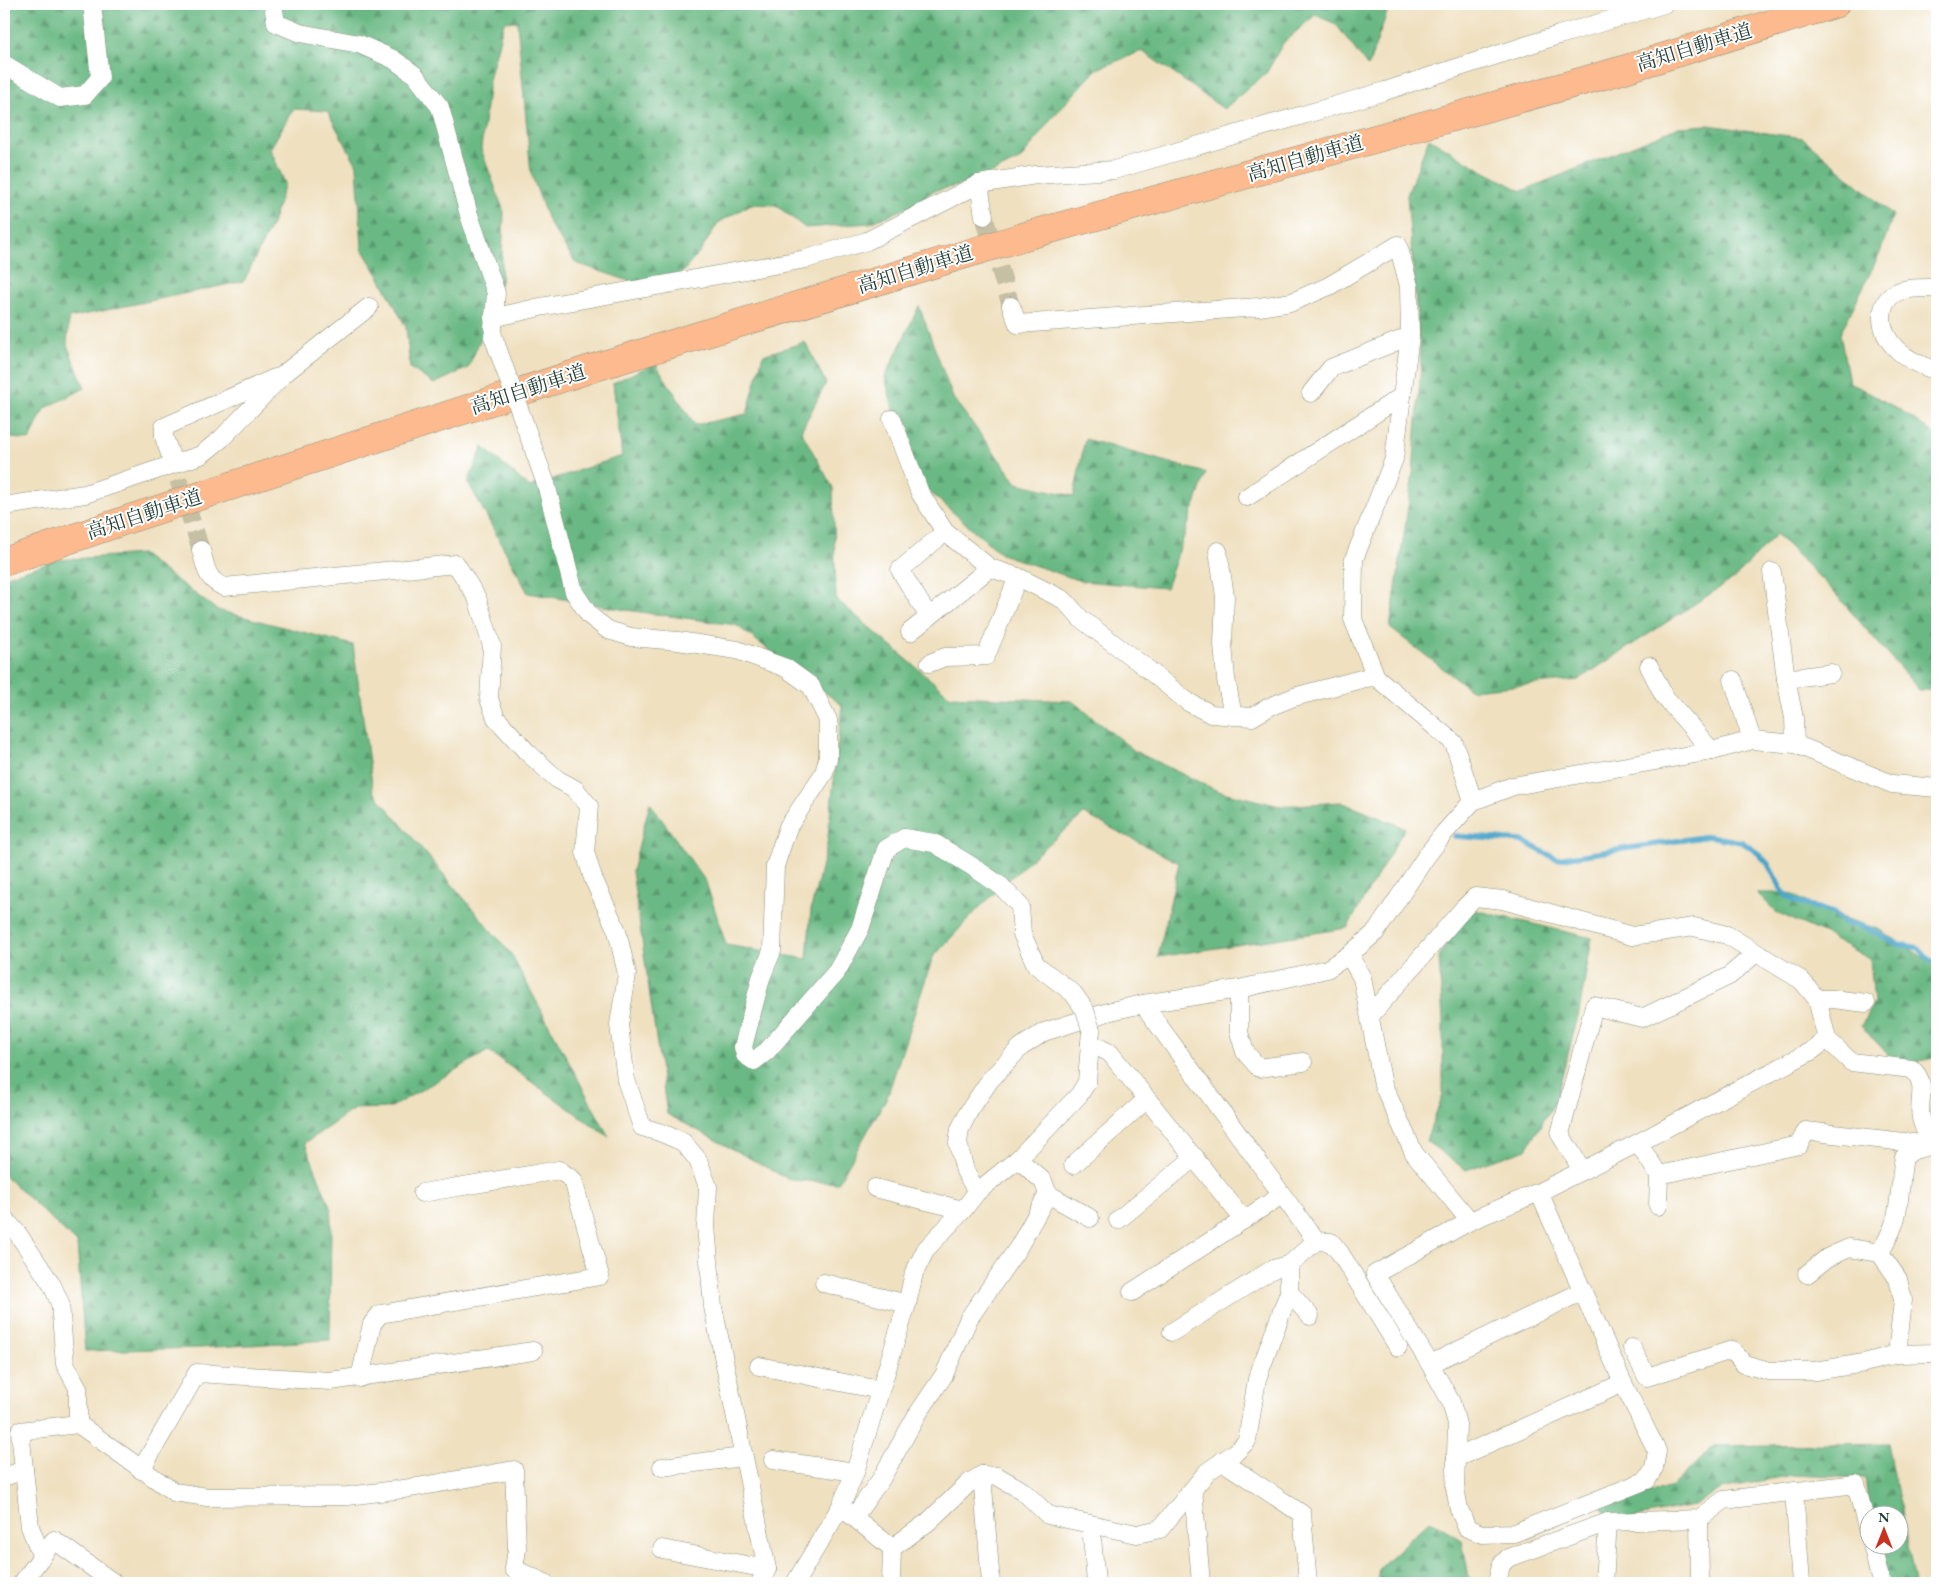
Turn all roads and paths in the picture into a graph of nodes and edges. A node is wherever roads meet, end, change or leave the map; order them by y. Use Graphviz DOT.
graph roads {
  1 [pos="92,4"];
  2 [pos="273,4"];
  3 [pos="1664,4"];
  4 [pos="1773,4"];
  5 [pos="1836,4"];
  6 [pos="4,64"];
  7 [pos="979,184"];
  8 [pos="984,216"];
  9 [pos="1937,288"];
  10 [pos="1011,306"];
  11 [pos="369,307"];
  12 [pos="493,318"];
  13 [pos="1410,336"];
  14 [pos="1937,371"];
  15 [pos="285,373"];
  16 [pos="1311,393"];
  17 [pos="1402,396"];
  18 [pos="892,419"];
  19 [pos="170,454"];
  20 [pos="1247,498"];
  21 [pos="4,506"];
  22 [pos="945,532"];
  23 [pos="4,545"];
  24 [pos="201,550"];
  25 [pos="1218,551"];
  26 [pos="4,562"];
  27 [pos="990,568"];
  28 [pos="1772,572"];
  29 [pos="1018,577"];
  30 [pos="929,616"];
  31 [pos="910,632"];
  32 [pos="930,663"];
  33 [pos="1648,666"];
  34 [pos="1831,673"];
  35 [pos="1376,677"];
  36 [pos="1786,679"];
  37 [pos="1734,680"];
  38 [pos="1233,716"];
  39 [pos="1752,740"];
  40 [pos="1795,744"];
  41 [pos="1712,751"];
  42 [pos="1937,788"];
  43 [pos="1472,801"];
  44 [pos="1756,953"];
  45 [pos="1349,955"];
  46 [pos="1239,989"];
  47 [pos="1817,999"];
  48 [pos="1866,1003"];
  49 [pos="1143,1004"];
  50 [pos="1370,1016"];
  51 [pos="1090,1037"];
  52 [pos="1827,1039"];
  53 [pos="1303,1062"];
  54 [pos="1146,1099"];
  55 [pos="1638,1143"];
  56 [pos="1934,1146"];
  57 [pos="1195,1157"];
  58 [pos="1018,1159"];
  59 [pos="1073,1165"];
  60 [pos="1582,1170"];
  61 [pos="1659,1175"];
  62 [pos="875,1188"];
  63 [pos="977,1192"];
  64 [pos="1539,1192"];
  65 [pos="422,1193"];
  66 [pos="1048,1194"];
  67 [pos="1282,1195"];
  68 [pos="1658,1206"];
  69 [pos="963,1210"];
  70 [pos="4,1218"];
  71 [pos="1090,1218"];
  72 [pos="1118,1220"];
  73 [pos="1244,1220"];
  74 [pos="1470,1221"];
  75 [pos="1316,1241"];
  76 [pos="1880,1253"];
  77 [pos="1289,1265"];
  78 [pos="1807,1274"];
  79 [pos="824,1283"];
  80 [pos="1583,1291"];
  81 [pos="1132,1292"];
  82 [pos="1288,1292"];
  83 [pos="907,1304"];
  84 [pos="1310,1316"];
  85 [pos="1172,1332"];
  86 [pos="1398,1346"];
  87 [pos="1632,1348"];
  88 [pos="532,1351"];
  89 [pos="1937,1353"];
  90 [pos="1897,1354"];
  91 [pos="1430,1364"];
  92 [pos="759,1366"];
  93 [pos="360,1378"];
  94 [pos="1623,1383"];
  95 [pos="880,1390"];
  96 [pos="78,1424"];
  97 [pos="743,1457"];
  98 [pos="1456,1458"];
  99 [pos="773,1460"];
  100 [pos="1222,1461"];
  101 [pos="662,1466"];
  102 [pos="24,1470"];
  103 [pos="141,1470"];
  104 [pos="855,1472"];
  105 [pos="982,1475"];
  106 [pos="4,1477"];
  107 [pos="1193,1489"];
  108 [pos="1794,1491"];
  109 [pos="1861,1504"];
  110 [pos="847,1512"];
  111 [pos="1699,1519"];
  112 [pos="1608,1522"];
  113 [pos="1091,1525"];
  114 [pos="892,1548"];
  115 [pos="662,1549"];
  116 [pos="1874,1554"];
  117 [pos="42,1557"];
  118 [pos="763,1576"];
  119 [pos="22,1583"];
  120 [pos="114,1583"];
  121 [pos="545,1583"];
  122 [pos="795,1583"];
  123 [pos="890,1583"];
  124 [pos="991,1583"];
  125 [pos="1096,1583"];
  126 [pos="1201,1583"];
  127 [pos="1308,1583"];
  128 [pos="1498,1583"];
  129 [pos="1604,1583"];
  130 [pos="1700,1583"];
  131 [pos="1801,1583"];
  132 [pos="1881,1583"];
  1 -- 6 [label="street"];
  2 -- 12 [label="street"];
  3 -- 7 [label="street"];
  4 -- 23 [label="highway, 高知自動車道"];
  5 -- 26 [label="highway, 高知自動車道"];
  7 -- 8 [label="street"];
  7 -- 12 [label="street"];
  9 -- 14 [label="street"];
  10 -- 13 [label="street"];
  11 -- 15 [label="street"];
  12 -- 51 [label="street, bridge"];
  13 -- 16 [label="street"];
  13 -- 17 [label="street"];
  15 -- 19 [label="street"];
  15 -- 21 [label="street"];
  17 -- 20 [label="street"];
  17 -- 35 [label="street"];
  18 -- 22 [label="street"];
  22 -- 27 [label="street"];
  22 -- 30 [label="street"];
  24 -- 97 [label="street"];
  25 -- 38 [label="street"];
  27 -- 29 [label="street"];
  27 -- 30 [label="street"];
  28 -- 36 [label="street"];
  29 -- 32 [label="street"];
  29 -- 38 [label="street"];
  30 -- 31 [label="street"];
  33 -- 41 [label="street"];
  34 -- 36 [label="street"];
  35 -- 38 [label="street"];
  35 -- 43 [label="street"];
  36 -- 40 [label="street"];
  37 -- 39 [label="street"];
  39 -- 40 [label="street"];
  39 -- 41 [label="street"];
  40 -- 42 [label="street"];
  41 -- 43 [label="street"];
  43 -- 45 [label="street"];
  44 -- 47 [label="street"];
  44 -- 50 [label="street"];
  44 -- 60 [label="street"];
  45 -- 46 [label="street"];
  45 -- 50 [label="street"];
  46 -- 49 [label="street"];
  46 -- 53 [label="street"];
  47 -- 48 [label="street"];
  47 -- 52 [label="street"];
  49 -- 63 [label="street"];
  49 -- 67 [label="street"];
  50 -- 74 [label="street"];
  51 -- 54 [label="street"];
  51 -- 58 [label="street"];
  52 -- 55 [label="street"];
  52 -- 56 [label="street"];
  54 -- 57 [label="street"];
  54 -- 59 [label="street"];
  55 -- 60 [label="street"];
  55 -- 61 [label="street"];
  56 -- 61 [label="street"];
  56 -- 76 [label="street"];
  57 -- 72 [label="street"];
  57 -- 73 [label="street"];
  58 -- 63 [label="street"];
  58 -- 66 [label="street"];
  60 -- 64 [label="street"];
  61 -- 68 [label="street"];
  62 -- 69 [label="street"];
  63 -- 69 [label="street"];
  64 -- 74 [label="street"];
  64 -- 80 [label="street"];
  65 -- 93 [label="street"];
  66 -- 71 [label="street"];
  66 -- 110 [label="street"];
  67 -- 73 [label="street"];
  67 -- 75 [label="street"];
  69 -- 83 [label="street"];
  70 -- 96 [label="street"];
  73 -- 81 [label="street"];
  74 -- 91 [label="street"];
  75 -- 77 [label="street"];
  75 -- 86 [label="street"];
  76 -- 78 [label="street"];
  76 -- 90 [label="street"];
  77 -- 82 [label="street"];
  77 -- 85 [label="street"];
  79 -- 83 [label="street"];
  80 -- 91 [label="street"];
  80 -- 94 [label="street"];
  82 -- 84 [label="street"];
  82 -- 100 [label="street"];
  83 -- 95 [label="street"];
  87 -- 90 [label="street"];
  88 -- 93 [label="street"];
  89 -- 90 [label="street"];
  91 -- 98 [label="street"];
  92 -- 95 [label="street"];
  93 -- 103 [label="street"];
  94 -- 98 [label="street"];
  94 -- 98 [label="street"];
  95 -- 104 [label="street"];
  96 -- 102 [label="street"];
  96 -- 103 [label="street"];
  97 -- 101 [label="street"];
  97 -- 118 [label="street"];
  99 -- 104 [label="street"];
  100 -- 107 [label="street"];
  100 -- 127 [label="street"];
  102 -- 106 [label="street"];
  102 -- 117 [label="street"];
  103 -- 121 [label="street"];
  104 -- 110 [label="street"];
  105 -- 113 [label="street"];
  105 -- 114 [label="street"];
  105 -- 124 [label="street"];
  107 -- 113 [label="street"];
  107 -- 126 [label="street"];
  108 -- 109 [label="street"];
  108 -- 111 [label="street"];
  108 -- 131 [label="street"];
  110 -- 114 [label="street"];
  110 -- 122 [label="street"];
  111 -- 112 [label="street"];
  111 -- 130 [label="street"];
  112 -- 128 [label="street"];
  112 -- 129 [label="street"];
  113 -- 125 [label="street"];
  114 -- 123 [label="street"];
  115 -- 118 [label="street"];
  116 -- 132 [label="street"];
  117 -- 119 [label="street"];
  117 -- 120 [label="street"];
}
